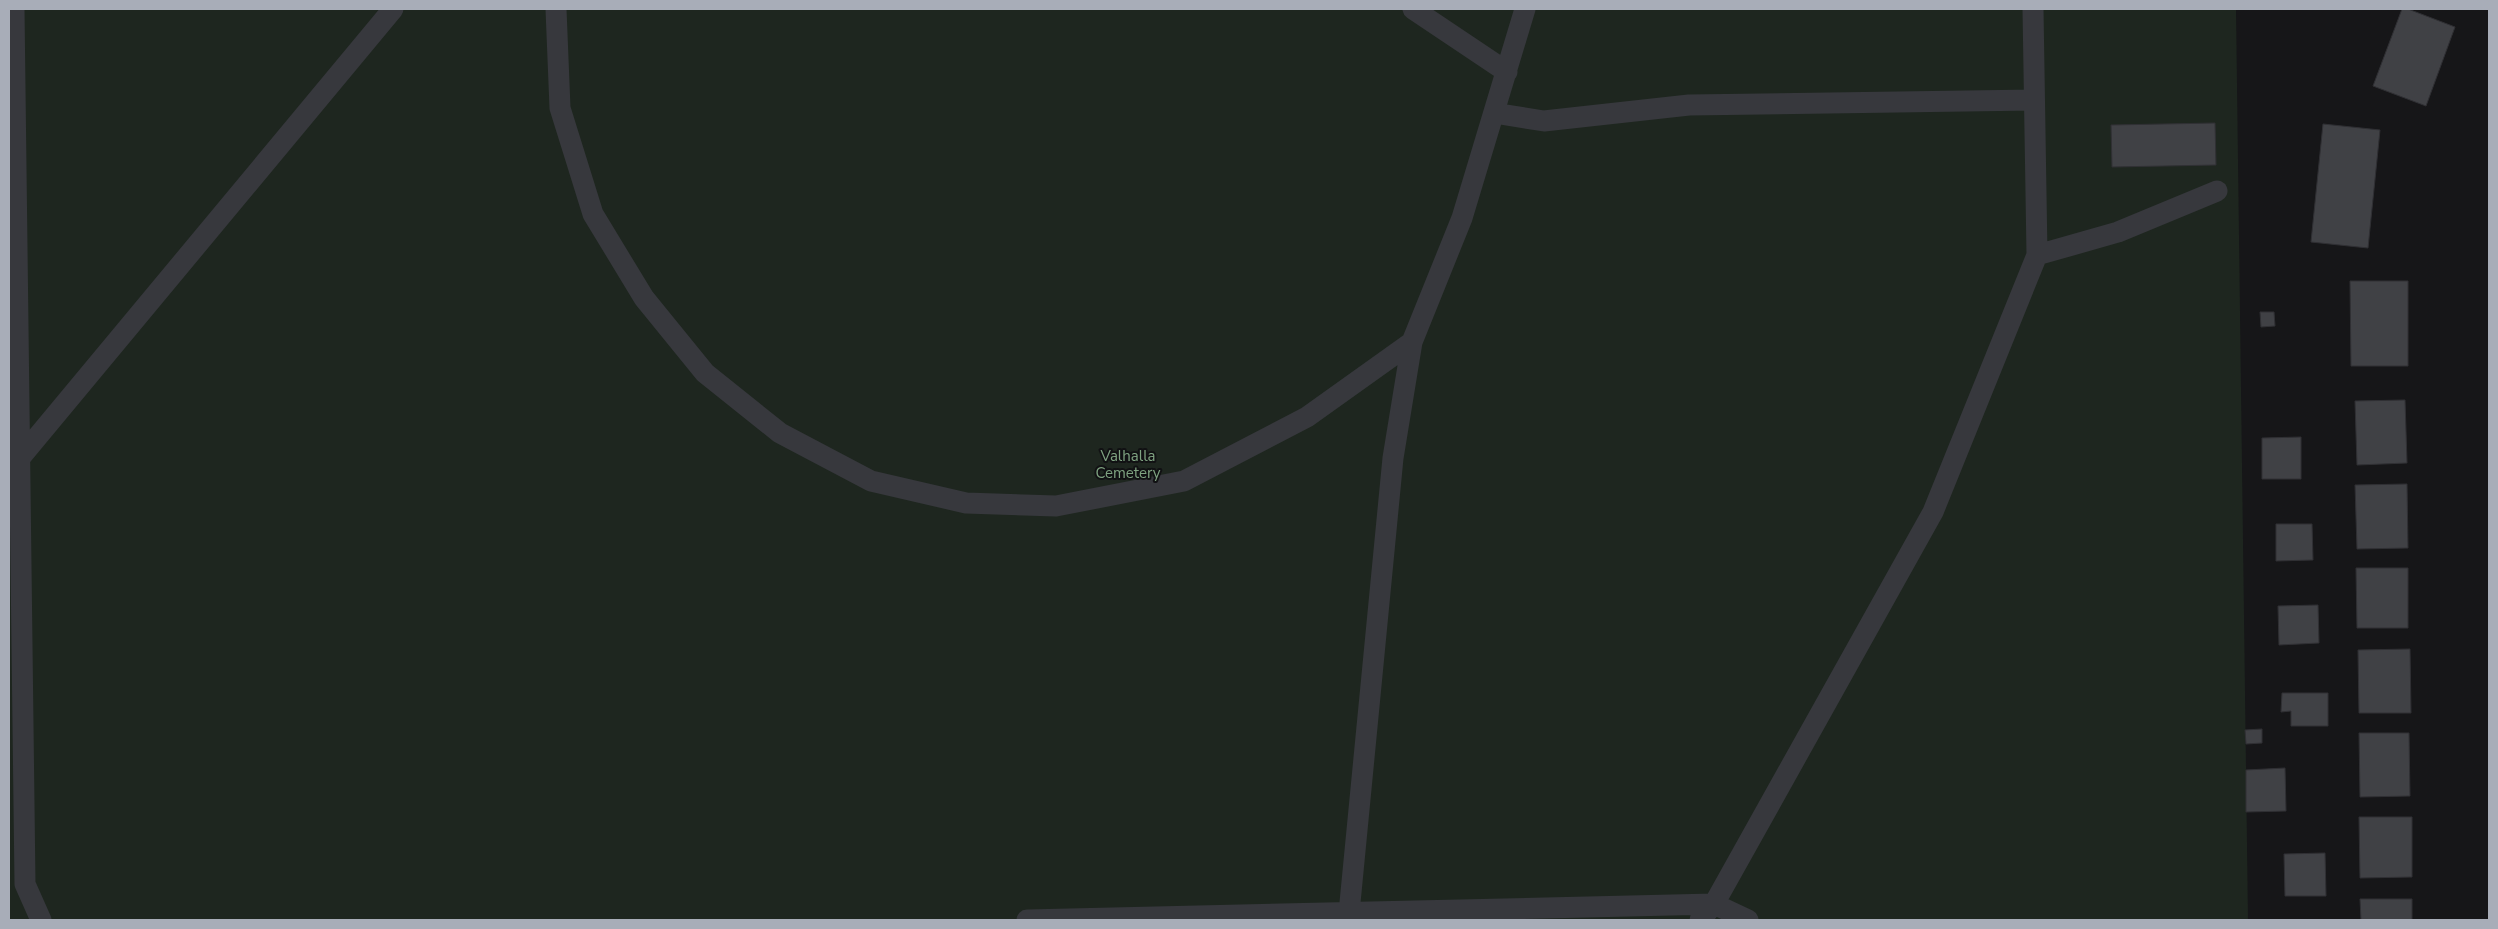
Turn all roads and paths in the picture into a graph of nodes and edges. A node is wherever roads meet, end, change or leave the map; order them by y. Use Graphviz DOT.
graph roads {
  1 [pos="14,9"];
  2 [pos="393,9"];
  3 [pos="556,9"];
  4 [pos="1413,9"];
  5 [pos="1525,9"];
  6 [pos="2033,9"];
  7 [pos="1507,72"];
  8 [pos="2034,100"];
  9 [pos="1494,113"];
  10 [pos="2217,190"];
  11 [pos="2037,255"];
  12 [pos="1412,342"];
  13 [pos="12,455"];
  14 [pos="14,519"];
  15 [pos="1714,904"];
  16 [pos="1349,913"];
  17 [pos="42,920"];
  18 [pos="1027,920"];
  19 [pos="1700,920"];
  20 [pos="1748,920"];
  1 -- 13 [label="lane"];
  2 -- 13 [label="lane"];
  3 -- 12 [label="lane"];
  4 -- 7 [label="lane"];
  5 -- 7 [label="lane"];
  6 -- 8 [label="lane"];
  7 -- 9 [label="lane"];
  8 -- 9 [label="lane"];
  8 -- 11 [label="lane"];
  9 -- 12 [label="lane"];
  10 -- 11 [label="lane"];
  11 -- 15 [label="lane"];
  12 -- 16 [label="lane"];
  13 -- 14 [label="lane"];
  14 -- 17 [label="lane"];
  15 -- 16 [label="lane"];
  15 -- 19 [label="lane"];
  15 -- 20 [label="lane"];
  16 -- 18 [label="lane"];
}
